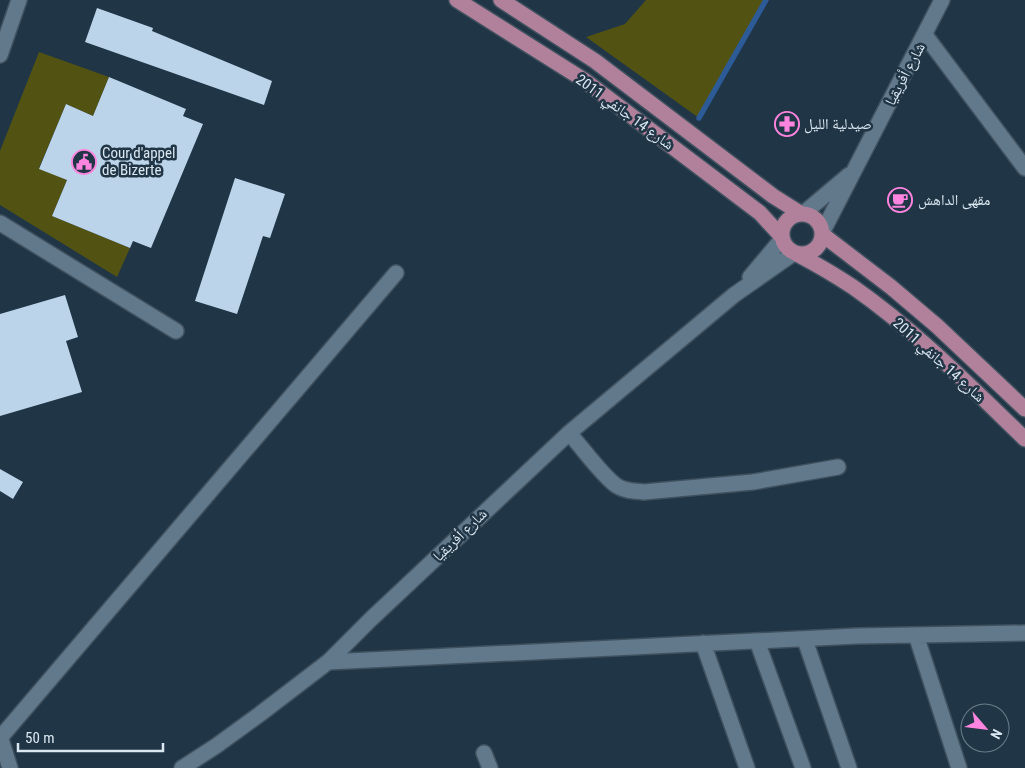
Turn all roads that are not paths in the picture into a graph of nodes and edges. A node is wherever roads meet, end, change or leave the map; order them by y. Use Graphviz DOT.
graph roads {
  1 [pos="19,0"];
  2 [pos="457,0"];
  3 [pos="501,0"];
  4 [pos="942,0"];
  5 [pos="925,35"];
  6 [pos="0,55"];
  7 [pos="1025,168"];
  8 [pos="852,173"];
  9 [pos="802,213"];
  10 [pos="0,223"];
  11 [pos="823,233"];
  12 [pos="782,238"];
  13 [pos="796,253"];
  14 [pos="396,273"];
  15 [pos="734,295"];
  16 [pos="176,331"];
  17 [pos="1025,408"];
  18 [pos="569,433"];
  19 [pos="1025,439"];
  20 [pos="838,468"];
  21 [pos="1025,632"];
  22 [pos="916,635"];
  23 [pos="804,640"];
  24 [pos="757,641"];
  25 [pos="703,643"];
  26 [pos="328,662"];
  27 [pos="1,736"];
  28 [pos="484,754"];
  29 [pos="10,768"];
  30 [pos="182,768"];
  31 [pos="490,768"];
  32 [pos="747,768"];
  33 [pos="803,768"];
  34 [pos="849,768"];
  35 [pos="960,768"];
  1 -- 6 [label="street"];
  2 -- 12 [label="main road, شارع 14 جانفي 2011"];
  3 -- 9 [label="main road, شارع 14 جانفي 2011"];
  4 -- 5 [label="street, شارع أفريقيا"];
  5 -- 7 [label="street"];
  5 -- 8 [label="street, شارع أفريقيا"];
  8 -- 9 [label="street, شارع أفريقيا"];
  8 -- 11 [label="street, شارع أفريقيا"];
  9 -- 11 [label="main road, شارع 14 جانفي 2011"];
  9 -- 12 [label="main road"];
  10 -- 16 [label="street"];
  11 -- 13 [label="main road"];
  11 -- 17 [label="main road, شارع 14 جانفي 2011"];
  12 -- 13 [label="main road, شارع 14 جانفي 2011"];
  12 -- 15 [label="street, شارع أفريقيا"];
  13 -- 15 [label="street, شارع أفريقيا"];
  13 -- 19 [label="main road, شارع 14 جانفي 2011"];
  14 -- 27 [label="street"];
  15 -- 18 [label="street, شارع أفريقيا"];
  18 -- 20 [label="street"];
  18 -- 26 [label="street, شارع أفريقيا"];
  21 -- 22 [label="street"];
  22 -- 23 [label="street"];
  22 -- 35 [label="street"];
  23 -- 24 [label="street"];
  23 -- 34 [label="street"];
  24 -- 25 [label="street"];
  24 -- 33 [label="street"];
  25 -- 26 [label="street"];
  25 -- 32 [label="street"];
  26 -- 30 [label="street, شارع أفريقيا"];
  27 -- 29 [label="street"];
  28 -- 31 [label="street"];
}
